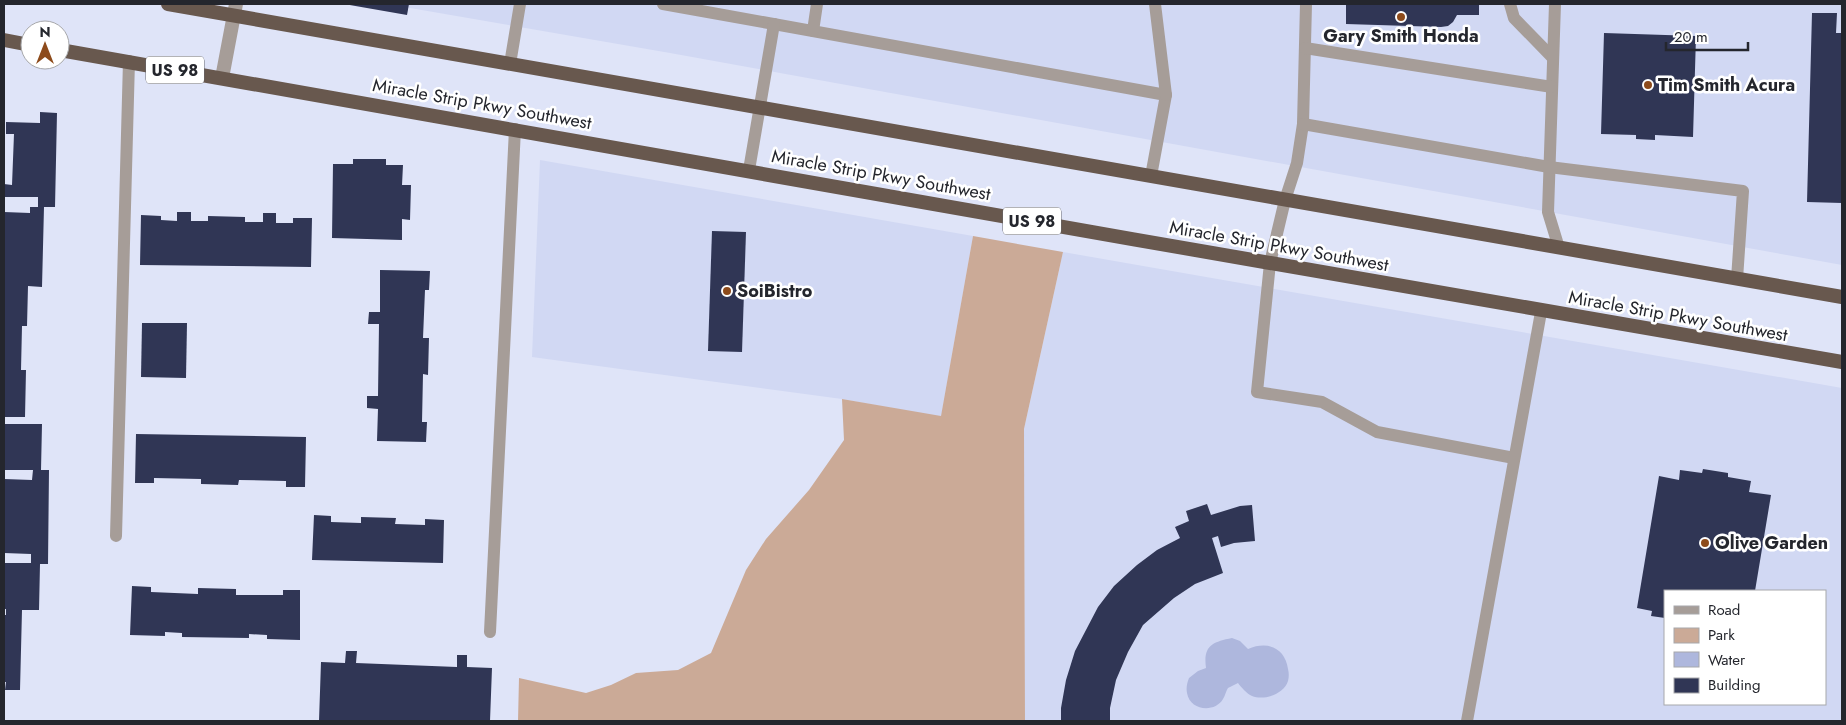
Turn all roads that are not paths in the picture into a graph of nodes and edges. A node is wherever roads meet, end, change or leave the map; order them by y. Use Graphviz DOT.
graph roads {
  1 [pos="168,4"];
  2 [pos="520,4"];
  3 [pos="663,4"];
  4 [pos="817,4"];
  5 [pos="1155,4"];
  6 [pos="1306,4"];
  7 [pos="1510,4"];
  8 [pos="1555,4"];
  9 [pos="234,9"];
  10 [pos="774,24"];
  11 [pos="813,31"];
  12 [pos="4,40"];
  13 [pos="20,43"];
  14 [pos="1305,48"];
  15 [pos="70,52"];
  16 [pos="1553,58"];
  17 [pos="129,62"];
  18 [pos="510,64"];
  19 [pos="222,78"];
  20 [pos="1552,87"];
  21 [pos="1166,95"];
  22 [pos="759,107"];
  23 [pos="1303,124"];
  24 [pos="515,129"];
  25 [pos="1549,167"];
  26 [pos="748,170"];
  27 [pos="1151,176"];
  28 [pos="1286,200"];
  29 [pos="1560,248"];
  30 [pos="1270,263"];
  31 [pos="1737,279"];
  32 [pos="1842,297"];
  33 [pos="1541,312"];
  34 [pos="1842,362"];
  35 [pos="1514,458"];
  36 [pos="116,536"];
  37 [pos="490,632"];
  38 [pos="1467,721"];
  1 -- 9 [label="highway"];
  2 -- 18 [label="lane"];
  3 -- 10 [label="lane"];
  4 -- 11 [label="lane"];
  5 -- 21 [label="lane"];
  6 -- 14 [label="lane"];
  7 -- 16 [label="lane"];
  8 -- 16 [label="lane"];
  9 -- 18 [label="highway"];
  9 -- 19 [label="street"];
  10 -- 11 [label="lane"];
  10 -- 22 [label="lane"];
  11 -- 21 [label="lane"];
  12 -- 13 [label="highway"];
  14 -- 20 [label="lane"];
  14 -- 23 [label="lane"];
  15 -- 17 [label="highway, Miracle Strip Pkwy Southwest / US 98"];
  16 -- 20 [label="lane"];
  17 -- 19 [label="highway, Miracle Strip Pkwy Southwest / US 98"];
  17 -- 36 [label="lane"];
  18 -- 22 [label="highway"];
  19 -- 24 [label="highway, Miracle Strip Pkwy Southwest / US 98"];
  20 -- 25 [label="lane"];
  21 -- 27 [label="lane"];
  22 -- 26 [label="lane"];
  22 -- 27 [label="highway"];
  23 -- 25 [label="lane"];
  23 -- 28 [label="lane"];
  24 -- 26 [label="highway, Miracle Strip Pkwy Southwest / US 98"];
  24 -- 37 [label="lane"];
  25 -- 29 [label="lane"];
  25 -- 31 [label="lane"];
  26 -- 30 [label="highway, Miracle Strip Pkwy Southwest / US 98"];
  27 -- 28 [label="highway"];
  28 -- 29 [label="highway"];
  28 -- 30 [label="lane"];
  29 -- 31 [label="highway"];
  30 -- 33 [label="highway, Miracle Strip Pkwy Southwest / US 98"];
  30 -- 35 [label="lane"];
  31 -- 32 [label="highway"];
  33 -- 34 [label="highway, Miracle Strip Pkwy Southwest / US 98"];
  33 -- 35 [label="lane"];
  35 -- 38 [label="lane"];
}
